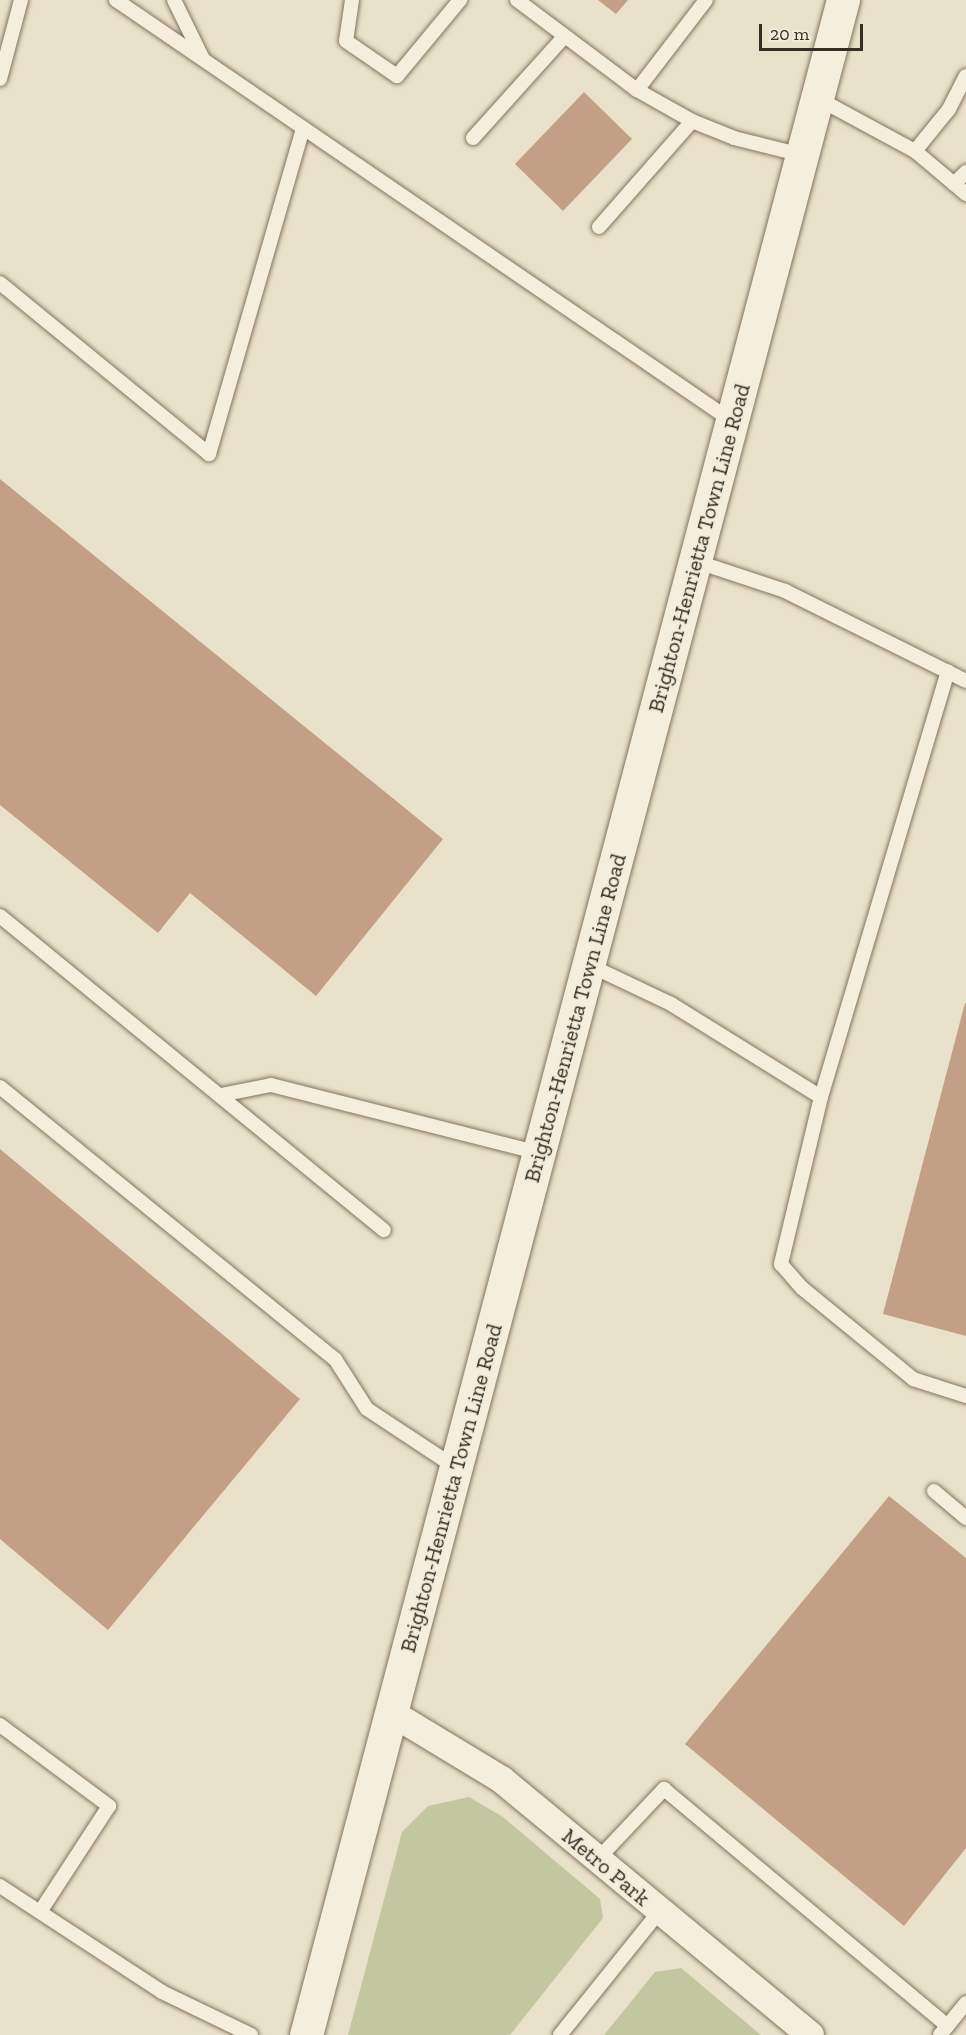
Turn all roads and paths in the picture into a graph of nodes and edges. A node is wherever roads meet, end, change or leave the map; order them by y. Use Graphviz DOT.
graph roads {
  1 [pos="21,0"];
  2 [pos="116,0"];
  3 [pos="174,0"];
  4 [pos="352,0"];
  5 [pos="460,0"];
  6 [pos="517,0"];
  7 [pos="706,0"];
  8 [pos="843,0"];
  9 [pos="565,36"];
  10 [pos="204,61"];
  11 [pos="966,76"];
  12 [pos="0,79"];
  13 [pos="637,90"];
  14 [pos="817,98"];
  15 [pos="692,121"];
  16 [pos="303,128"];
  17 [pos="473,138"];
  18 [pos="915,151"];
  19 [pos="802,155"];
  20 [pos="966,172"];
  21 [pos="954,184"];
  22 [pos="966,194"];
  23 [pos="599,227"];
  24 [pos="0,283"];
  25 [pos="732,421"];
  26 [pos="695,561"];
  27 [pos="948,672"];
  28 [pos="966,681"];
  29 [pos="0,916"];
  30 [pos="589,965"];
  31 [pos="0,1087"];
  32 [pos="221,1095"];
  33 [pos="821,1097"];
  34 [pos="539,1153"];
  35 [pos="384,1230"];
  36 [pos="966,1396"];
  37 [pos="457,1468"];
  38 [pos="934,1491"];
  39 [pos="966,1518"];
  40 [pos="392,1713"];
  41 [pos="0,1725"];
  42 [pos="597,1860"];
  43 [pos="0,1886"];
  44 [pos="40,1912"];
  45 [pos="659,1912"];
  46 [pos="966,2003"];
  47 [pos="943,2031"];
  48 [pos="251,2035"];
  49 [pos="306,2035"];
  50 [pos="560,2035"];
  51 [pos="810,2035"];
  1 -- 12 [label="lane"];
  2 -- 10 [label="lane"];
  3 -- 10 [label="lane"];
  4 -- 5 [label="lane"];
  6 -- 9 [label="lane"];
  7 -- 13 [label="lane"];
  8 -- 14 [label="street, Brighton-Henrietta Town Line Road"];
  9 -- 13 [label="lane"];
  9 -- 17 [label="lane"];
  10 -- 16 [label="lane"];
  11 -- 18 [label="lane"];
  13 -- 15 [label="lane"];
  14 -- 18 [label="lane"];
  14 -- 19 [label="street, Brighton-Henrietta Town Line Road"];
  15 -- 19 [label="lane"];
  15 -- 23 [label="lane"];
  16 -- 24 [label="lane"];
  16 -- 25 [label="lane"];
  18 -- 21 [label="lane"];
  19 -- 25 [label="street, Brighton-Henrietta Town Line Road"];
  20 -- 21 [label="lane"];
  21 -- 22 [label="lane"];
  25 -- 26 [label="street, Brighton-Henrietta Town Line Road"];
  26 -- 27 [label="lane"];
  26 -- 30 [label="street, Brighton-Henrietta Town Line Road"];
  27 -- 28 [label="lane"];
  27 -- 33 [label="lane"];
  29 -- 32 [label="lane"];
  30 -- 33 [label="lane"];
  30 -- 34 [label="street, Brighton-Henrietta Town Line Road"];
  31 -- 37 [label="lane"];
  32 -- 34 [label="lane"];
  32 -- 35 [label="lane"];
  33 -- 36 [label="lane"];
  34 -- 37 [label="street, Brighton-Henrietta Town Line Road"];
  37 -- 40 [label="street, Brighton-Henrietta Town Line Road"];
  38 -- 39 [label="lane"];
  40 -- 42 [label="street, Metro Park"];
  40 -- 49 [label="street, Brighton-Henrietta Town Line Road"];
  41 -- 44 [label="lane"];
  42 -- 45 [label="street, Metro Park"];
  42 -- 47 [label="lane"];
  43 -- 44 [label="lane"];
  44 -- 48 [label="lane"];
  45 -- 50 [label="lane"];
  45 -- 51 [label="street, Metro Park"];
  46 -- 47 [label="lane"];
}
